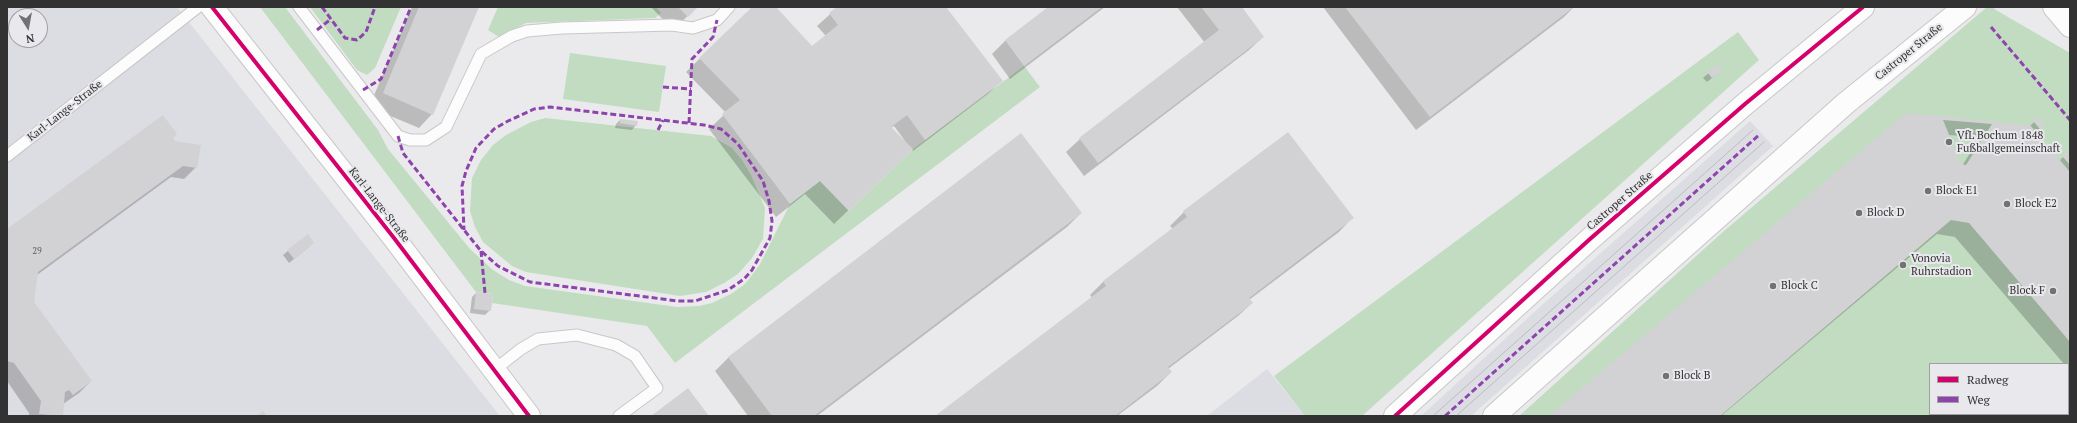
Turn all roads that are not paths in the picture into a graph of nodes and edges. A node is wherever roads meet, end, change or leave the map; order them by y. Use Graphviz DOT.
graph roads {
  1 [pos="198,7"];
  2 [pos="212,7"];
  3 [pos="299,7"];
  4 [pos="729,7"];
  5 [pos="1863,7"];
  6 [pos="1966,7"];
  7 [pos="2054,7"];
  8 [pos="2070,26"];
  9 [pos="7,156"];
  10 [pos="493,371"];
  11 [pos="529,416"];
  12 [pos="619,416"];
  13 [pos="1395,416"];
  14 [pos="1494,416"];
  1 -- 9 [label="lane, Karl-Lange-Straße"];
  2 -- 10 [label="main road, Karl-Lange-Straße"];
  3 -- 4 [label="lane"];
  5 -- 13 [label="main road, Castroper Straße"];
  6 -- 14 [label="main road, Castroper Straße"];
  7 -- 8 [label="main road"];
  10 -- 11 [label="main road, Karl-Lange-Straße"];
  10 -- 12 [label="lane"];
}
